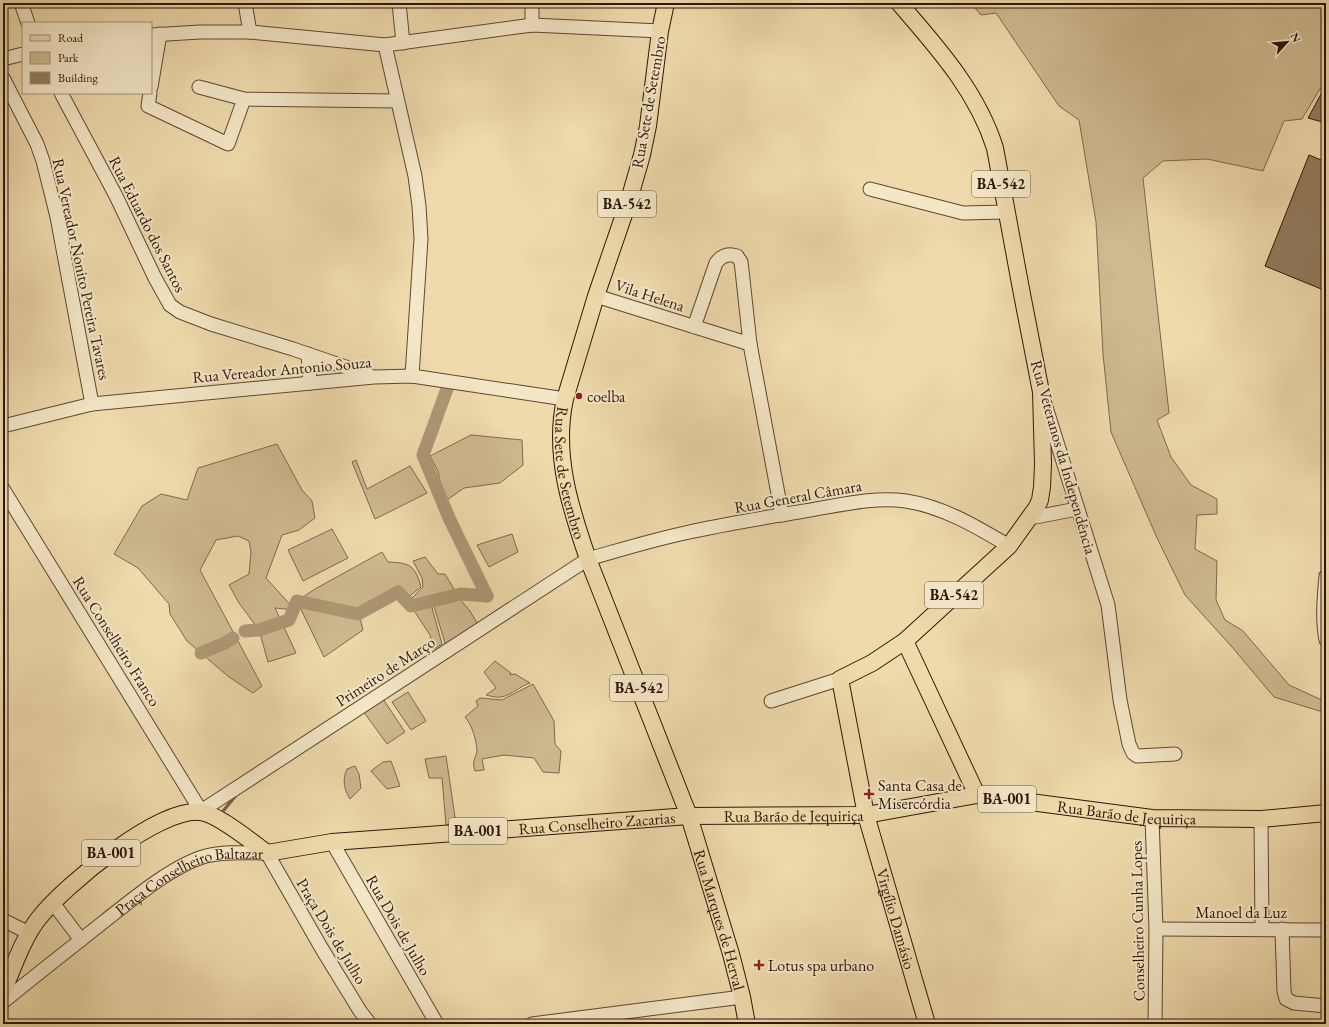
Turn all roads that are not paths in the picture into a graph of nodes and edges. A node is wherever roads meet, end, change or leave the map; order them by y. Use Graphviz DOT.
graph roads {
  1 [pos="21,3"];
  2 [pos="245,3"];
  3 [pos="399,3"];
  4 [pos="532,3"];
  5 [pos="666,3"];
  6 [pos="899,3"];
  7 [pos="28,22"];
  8 [pos="532,25"];
  9 [pos="660,31"];
  10 [pos="250,32"];
  11 [pos="155,35"];
  12 [pos="403,43"];
  13 [pos="385,45"];
  14 [pos="22,54"];
  15 [pos="3,59"];
  16 [pos="152,74"];
  17 [pos="3,78"];
  18 [pos="199,87"];
  19 [pos="62,94"];
  20 [pos="150,94"];
  21 [pos="244,99"];
  22 [pos="397,101"];
  23 [pos="870,189"];
  24 [pos="1006,212"];
  25 [pos="596,296"];
  26 [pos="694,327"];
  27 [pos="750,344"];
  28 [pos="308,354"];
  29 [pos="412,376"];
  30 [pos="374,377"];
  31 [pos="310,383"];
  32 [pos="1041,392"];
  33 [pos="565,399"];
  34 [pos="92,404"];
  35 [pos="3,426"];
  36 [pos="3,489"];
  37 [pos="1077,508"];
  38 [pos="782,515"];
  39 [pos="1030,518"];
  40 [pos="1009,546"];
  41 [pos="588,559"];
  42 [pos="1326,576"];
  43 [pos="1326,640"];
  44 [pos="905,642"];
  45 [pos="840,679"];
  46 [pos="771,701"];
  47 [pos="1175,754"];
  48 [pos="977,795"];
  49 [pos="201,811"];
  50 [pos="1326,813"];
  51 [pos="866,814"];
  52 [pos="689,816"];
  53 [pos="1152,818"];
  54 [pos="1261,818"];
  55 [pos="332,842"];
  56 [pos="267,853"];
  57 [pos="52,903"];
  58 [pos="3,920"];
  59 [pos="1156,929"];
  60 [pos="1262,929"];
  61 [pos="1282,929"];
  62 [pos="1326,930"];
  63 [pos="29,933"];
  64 [pos="81,940"];
  65 [pos="3,992"];
  66 [pos="742,997"];
  67 [pos="3,1002"];
  68 [pos="1326,1006"];
  69 [pos="370,1024"];
  70 [pos="437,1024"];
  71 [pos="532,1024"];
  72 [pos="747,1024"];
  73 [pos="927,1024"];
  74 [pos="1155,1024"];
  1 -- 7 [label="street"];
  2 -- 10 [label="street"];
  3 -- 12 [label="street"];
  4 -- 8 [label="street"];
  5 -- 9 [label="main road, Rua Sete de Setembro / BA-542"];
  6 -- 24 [label="main road, Rua Veteranos da Independência / BA-542"];
  8 -- 9 [label="street"];
  8 -- 12 [label="street"];
  9 -- 25 [label="main road, Rua Sete de Setembro / BA-542"];
  10 -- 11 [label="street"];
  10 -- 13 [label="street"];
  11 -- 16 [label="street"];
  12 -- 13 [label="street"];
  13 -- 22 [label="street"];
  14 -- 15 [label="street"];
  17 -- 34 [label="street, Rua Vereador Nonito Pereira Tavares"];
  18 -- 21 [label="street"];
  19 -- 28 [label="street, Rua Eduardo dos Santos"];
  20 -- 21 [label="street"];
  21 -- 22 [label="street"];
  22 -- 29 [label="street"];
  23 -- 24 [label="street"];
  24 -- 32 [label="main road, Rua Veteranos da Independência / BA-542"];
  25 -- 26 [label="street, Vila Helena"];
  25 -- 33 [label="main road, Rua Sete de Setembro / BA-542"];
  26 -- 27 [label="street, Vila Helena"];
  26 -- 27 [label="street, Vila Helena"];
  27 -- 38 [label="street"];
  28 -- 30 [label="street, Rua Eduardo dos Santos"];
  28 -- 31 [label="street"];
  29 -- 30 [label="street, Rua Vereador Antonio Souza"];
  29 -- 33 [label="street, Rua Vereador Antonio Souza"];
  30 -- 31 [label="street, Rua Vereador Antonio Souza"];
  31 -- 34 [label="street, Rua Vereador Antonio Souza"];
  32 -- 37 [label="street, Rua Veteranos da Independência"];
  32 -- 39 [label="main road, BA-542"];
  33 -- 41 [label="main road, Rua Sete de Setembro / BA-542"];
  34 -- 35 [label="street, Rua Vereador Antonio Souza"];
  36 -- 49 [label="street, Rua Conselheiro Franco"];
  37 -- 39 [label="street"];
  37 -- 47 [label="street, Rua Veteranos da Independência"];
  38 -- 40 [label="street, Rua General Câmara"];
  38 -- 41 [label="street, Rua General Câmara"];
  39 -- 40 [label="main road, BA-542"];
  40 -- 44 [label="main road, BA-542"];
  41 -- 49 [label="street, Primeiro de Março"];
  41 -- 52 [label="main road, Rua Sete de Setembro / BA-542"];
  42 -- 43 [label="street"];
  44 -- 45 [label="main road"];
  44 -- 48 [label="main road"];
  45 -- 46 [label="street"];
  45 -- 51 [label="main road, Virgílio Damásio"];
  48 -- 51 [label="main road, Rua Barão de Jequiriça / BA-001"];
  48 -- 53 [label="main road, Rua Barão de Jequiriça / BA-001"];
  49 -- 56 [label="main road, Praça Conselheiro Baltazar"];
  49 -- 57 [label="main road, BA-001"];
  50 -- 54 [label="main road, Rua Barão de Jequiriça / BA-001"];
  51 -- 52 [label="main road, Rua Barão de Jequiriça / BA-001"];
  51 -- 73 [label="main road, Virgílio Damásio"];
  52 -- 55 [label="main road, Rua Conselheiro Zacarias / BA-001"];
  52 -- 66 [label="main road, Rua Marques de Herval"];
  53 -- 54 [label="main road, Rua Barão de Jequiriça / BA-001"];
  53 -- 59 [label="street, Conselheiro Cunha Lopes"];
  54 -- 60 [label="street"];
  55 -- 56 [label="main road, Rua Conselheiro Zacarias / BA-001"];
  55 -- 70 [label="street, Rua Dois de Julho"];
  56 -- 64 [label="street, Praça Conselheiro Baltazar / BA-001"];
  56 -- 69 [label="street, Praça Dois de Julho"];
  57 -- 63 [label="main road, BA-001"];
  57 -- 64 [label="street"];
  58 -- 63 [label="street"];
  59 -- 60 [label="street, Manoel da Luz"];
  59 -- 74 [label="street, Conselheiro Cunha Lopes"];
  60 -- 61 [label="street, Manoel da Luz"];
  61 -- 62 [label="street, Manoel da Luz"];
  61 -- 68 [label="street"];
  63 -- 65 [label="main road, BA-001"];
  64 -- 67 [label="street, Praça Conselheiro Baltazar / BA-001"];
  66 -- 71 [label="street"];
  66 -- 72 [label="main road, Rua Marques de Herval"];
}
